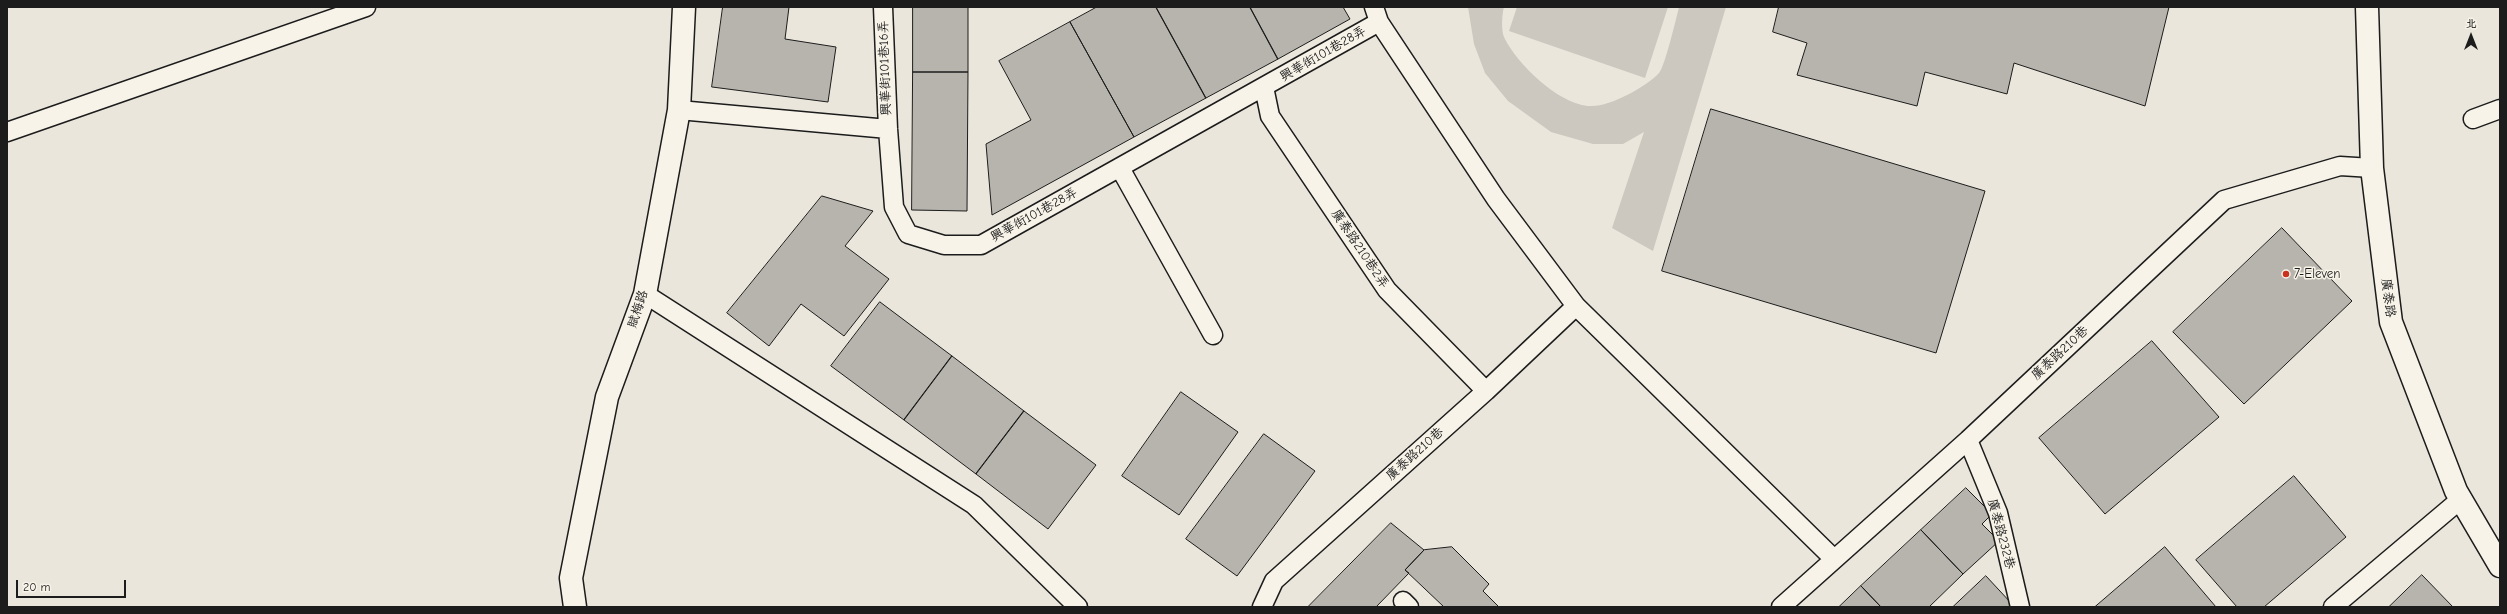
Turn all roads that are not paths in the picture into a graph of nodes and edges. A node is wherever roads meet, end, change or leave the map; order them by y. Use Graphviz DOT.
graph roads {
  1 [pos="366,7"];
  2 [pos="684,7"];
  3 [pos="883,7"];
  4 [pos="2367,7"];
  5 [pos="1376,15"];
  6 [pos="1264,87"];
  7 [pos="2500,109"];
  8 [pos="679,110"];
  9 [pos="2473,119"];
  10 [pos="888,129"];
  11 [pos="7,132"];
  12 [pos="1120,168"];
  13 [pos="2372,168"];
  14 [pos="645,294"];
  15 [pos="1576,306"];
  16 [pos="1213,335"];
  17 [pos="1486,390"];
  18 [pos="1968,440"];
  19 [pos="2461,499"];
  20 [pos="1834,560"];
  21 [pos="2500,566"];
  22 [pos="575,607"];
  23 [pos="1078,607"];
  24 [pos="1262,607"];
  25 [pos="1781,607"];
  26 [pos="2020,607"];
  27 [pos="2334,607"];
  1 -- 11 [label="lane"];
  2 -- 8 [label="street, 賦梅路"];
  3 -- 10 [label="lane, 興華街101巷16弄"];
  4 -- 13 [label="street, 廣泰路"];
  5 -- 6 [label="lane, 興華街101巷28弄"];
  5 -- 15 [label="lane"];
  6 -- 12 [label="lane, 興華街101巷28弄"];
  6 -- 17 [label="lane, 廣泰路210巷2弄"];
  7 -- 9 [label="lane"];
  8 -- 10 [label="lane"];
  8 -- 14 [label="street, 賦梅路"];
  10 -- 12 [label="lane, 興華街101巷28弄"];
  12 -- 16 [label="lane"];
  13 -- 18 [label="lane, 廣泰路210巷"];
  13 -- 19 [label="street, 廣泰路"];
  14 -- 22 [label="street, 賦梅路"];
  14 -- 23 [label="lane"];
  15 -- 17 [label="lane, 廣泰路210巷"];
  15 -- 20 [label="lane"];
  17 -- 24 [label="lane, 廣泰路210巷"];
  18 -- 20 [label="lane, 廣泰路210巷"];
  18 -- 26 [label="lane, 廣泰路232巷"];
  19 -- 21 [label="street, 廣泰路"];
  19 -- 27 [label="lane"];
  20 -- 25 [label="lane, 廣泰路210巷"];
}
